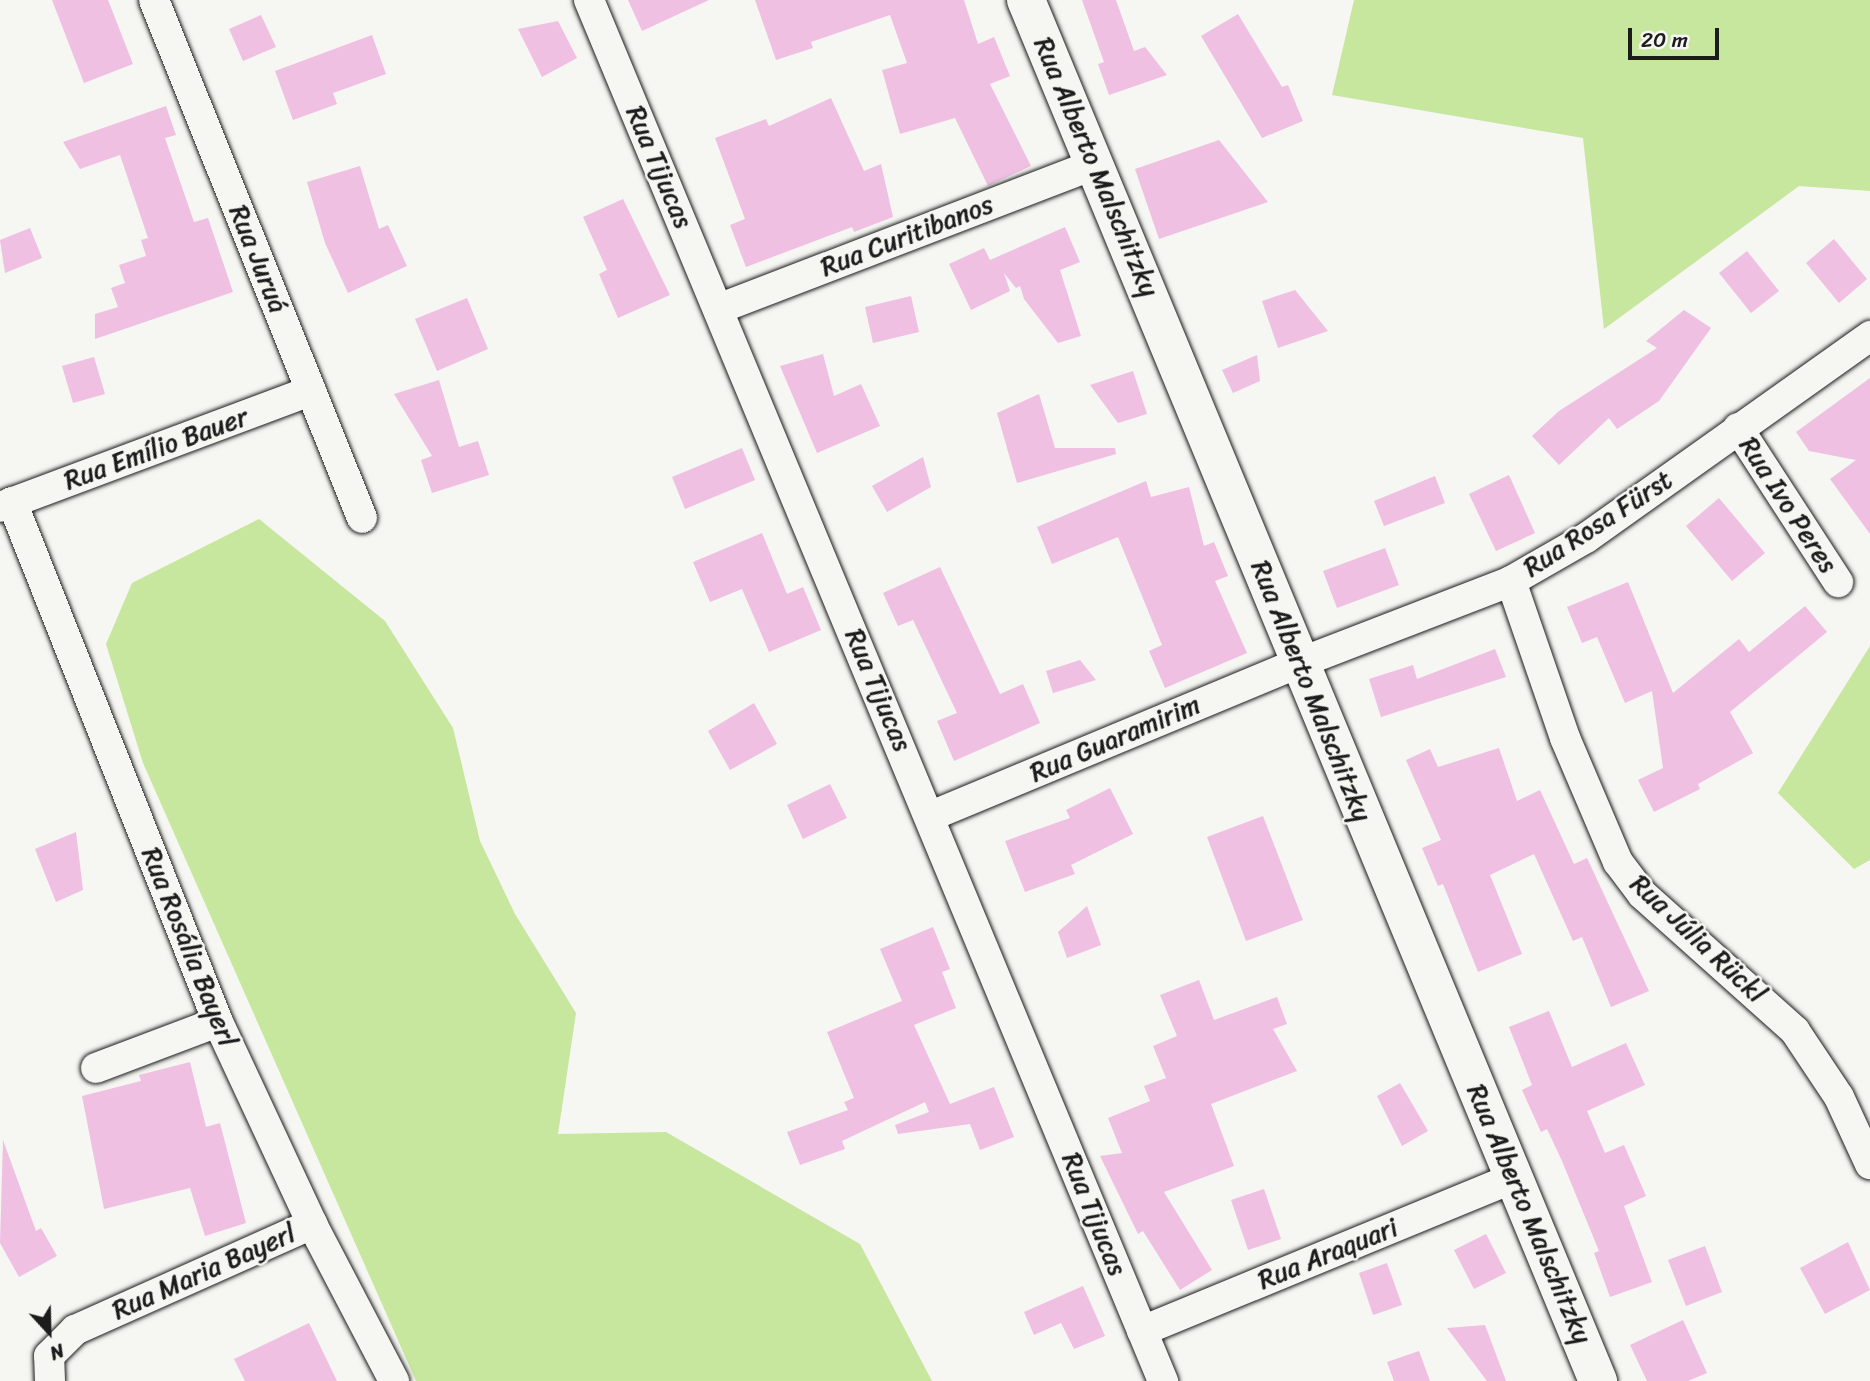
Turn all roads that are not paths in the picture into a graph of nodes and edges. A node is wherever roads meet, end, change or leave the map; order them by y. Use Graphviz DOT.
graph roads {
  1 [pos="154,0"];
  2 [pos="589,0"];
  3 [pos="1027,0"];
  4 [pos="1096,164"];
  5 [pos="718,309"];
  6 [pos="1870,336"];
  7 [pos="311,391"];
  8 [pos="1738,428"];
  9 [pos="6,504"];
  10 [pos="362,518"];
  11 [pos="1511,581"];
  12 [pos="1838,582"];
  13 [pos="1299,663"];
  14 [pos="930,816"];
  15 [pos="218,1022"];
  16 [pos="96,1068"];
  17 [pos="1863,1122"];
  18 [pos="1870,1164"];
  19 [pos="1514,1178"];
  20 [pos="312,1224"];
  21 [pos="1142,1331"];
  22 [pos="50,1381"];
  23 [pos="394,1381"];
  24 [pos="1163,1381"];
  25 [pos="1598,1381"];
  1 -- 7 [label="street, Rua Juruá"];
  2 -- 5 [label="street, Rua Tijucas"];
  3 -- 4 [label="street, Rua Alberto Malschitzky"];
  4 -- 5 [label="street, Rua Curitibanos"];
  4 -- 13 [label="street, Rua Alberto Malschitzky"];
  5 -- 14 [label="street, Rua Tijucas"];
  6 -- 8 [label="street, Rua Rosa Fürst"];
  7 -- 9 [label="street, Rua Emílio Bauer"];
  7 -- 10 [label="street, Rua Juruá"];
  8 -- 11 [label="street, Rua Rosa Fürst"];
  8 -- 12 [label="street, Rua Ivo Peres"];
  9 -- 15 [label="street, Rua Rosália Bayerl"];
  11 -- 13 [label="street, Rua Rosa Fürst"];
  11 -- 17 [label="street, Rua Júlia Rückl"];
  13 -- 14 [label="street, Rua Guaramirim"];
  13 -- 19 [label="street, Rua Alberto Malschitzky"];
  14 -- 21 [label="street, Rua Tijucas"];
  15 -- 16 [label="street"];
  15 -- 20 [label="street, Rua Rosália Bayerl"];
  17 -- 18 [label="street, Rua Júlia Rückl"];
  19 -- 21 [label="street, Rua Araquari"];
  19 -- 25 [label="street, Rua Alberto Malschitzky"];
  20 -- 22 [label="street, Rua Maria Bayerl"];
  20 -- 23 [label="street, Rua Rosália Bayerl"];
  21 -- 24 [label="street, Rua Tijucas"];
}
